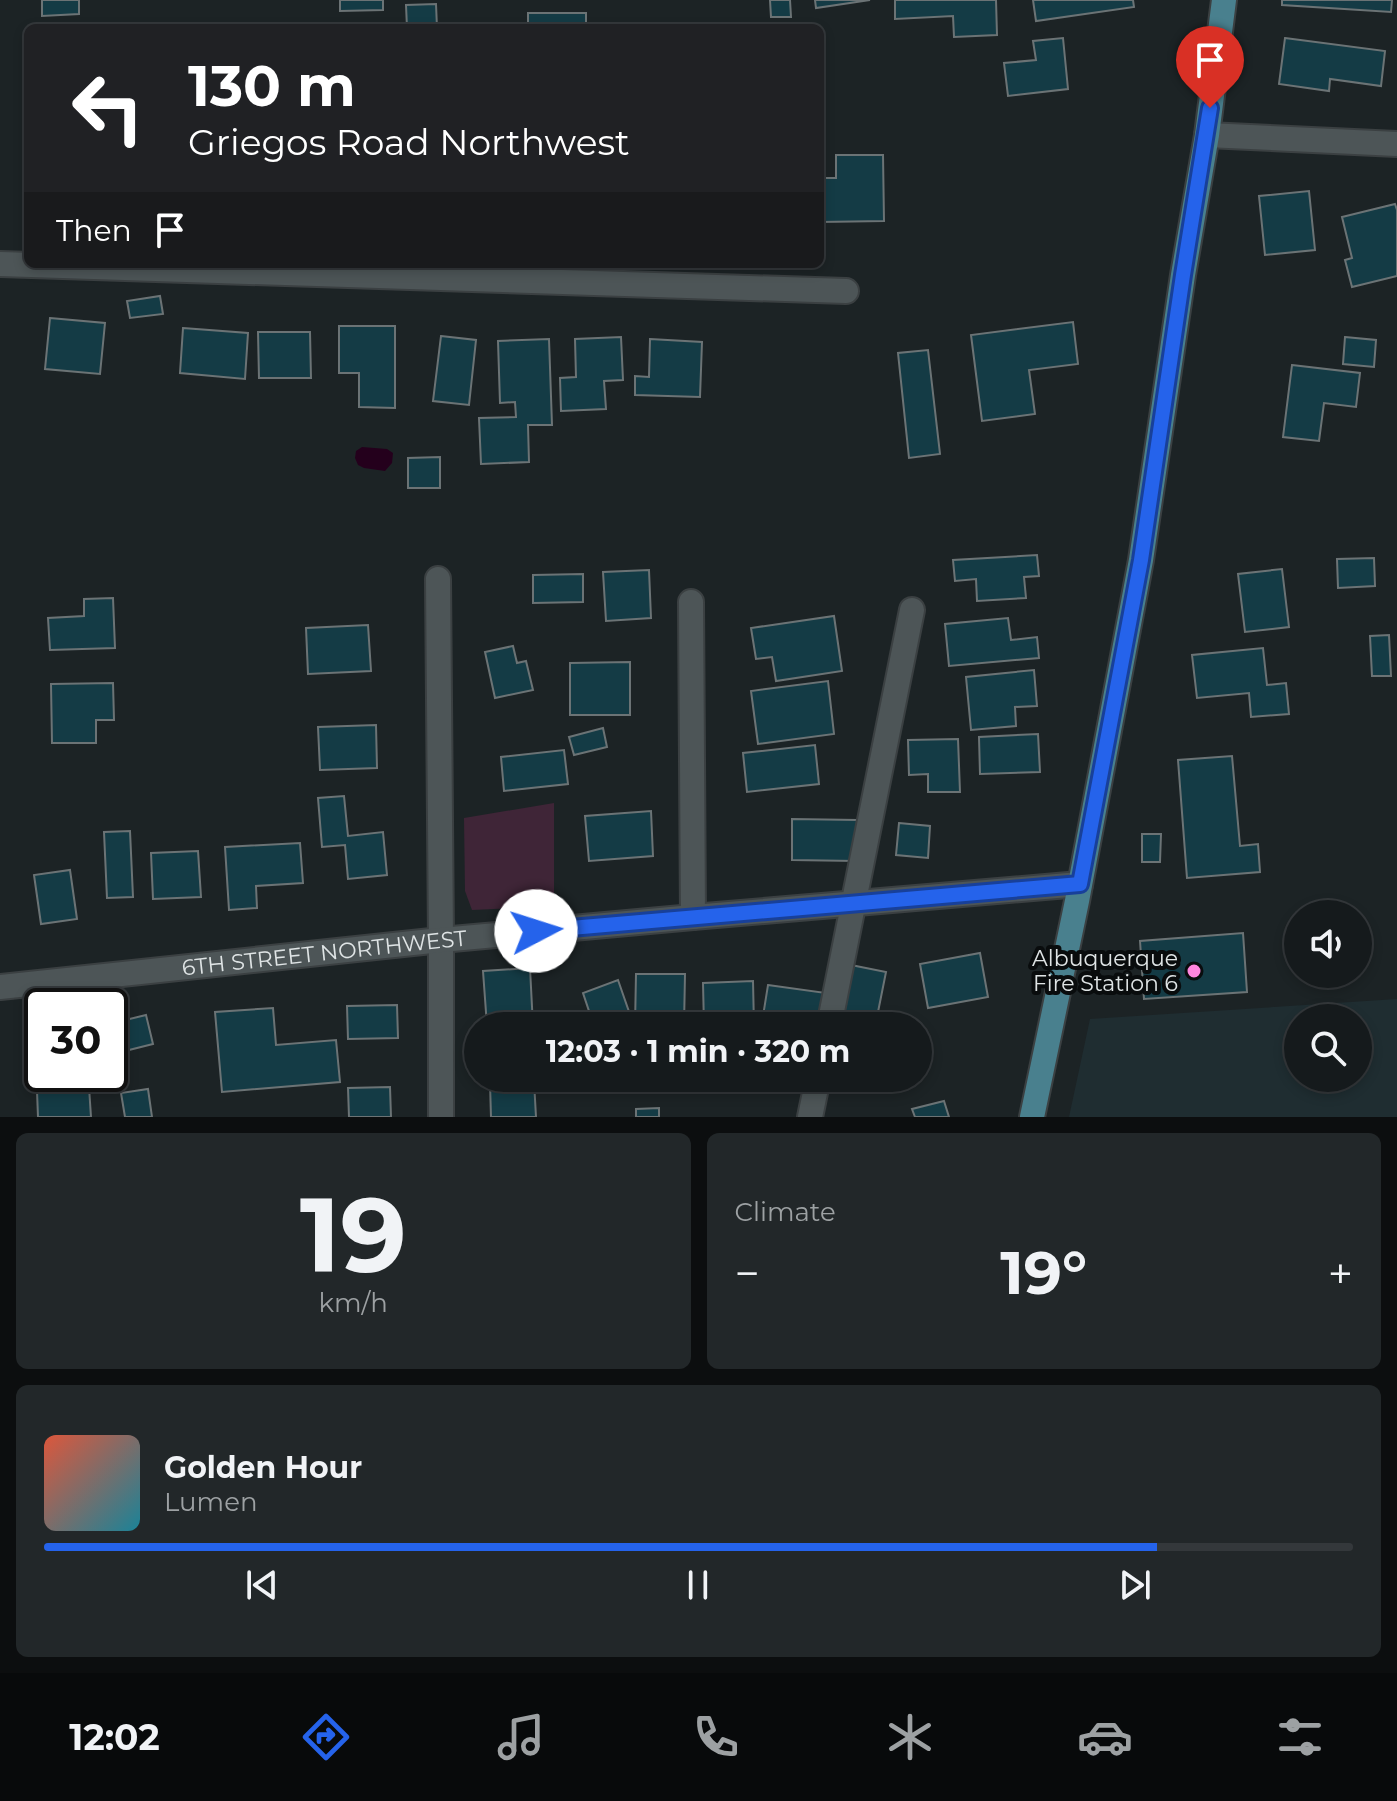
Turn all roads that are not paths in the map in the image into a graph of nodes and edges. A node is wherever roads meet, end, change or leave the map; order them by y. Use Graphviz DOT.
graph roads {
  1 [pos="1224,0"];
  2 [pos="1207,135"];
  3 [pos="1397,144"];
  4 [pos="0,264"];
  5 [pos="24,265"];
  6 [pos="125,268"];
  7 [pos="846,291"];
  8 [pos="438,579"];
  9 [pos="691,602"];
  10 [pos="912,610"];
  11 [pos="1080,884"];
  12 [pos="855,903"];
  13 [pos="693,917"];
  14 [pos="441,940"];
  15 [pos="0,987"];
  16 [pos="832,1012"];
  17 [pos="815,1092"];
  18 [pos="441,1117"];
  19 [pos="810,1117"];
  20 [pos="1032,1117"];
  1 -- 2 [label="main road"];
  2 -- 3 [label="street"];
  2 -- 11 [label="main road"];
  4 -- 5 [label="street"];
  6 -- 7 [label="street"];
  8 -- 14 [label="street"];
  9 -- 13 [label="street"];
  10 -- 12 [label="street"];
  11 -- 12 [label="street, 6TH STREET NORTHWEST"];
  11 -- 20 [label="main road"];
  12 -- 13 [label="street, 6TH STREET NORTHWEST"];
  12 -- 16 [label="street"];
  13 -- 14 [label="street, 6TH STREET NORTHWEST"];
  14 -- 15 [label="street, 6TH STREET NORTHWEST"];
  14 -- 18 [label="street"];
  17 -- 19 [label="street"];
}
